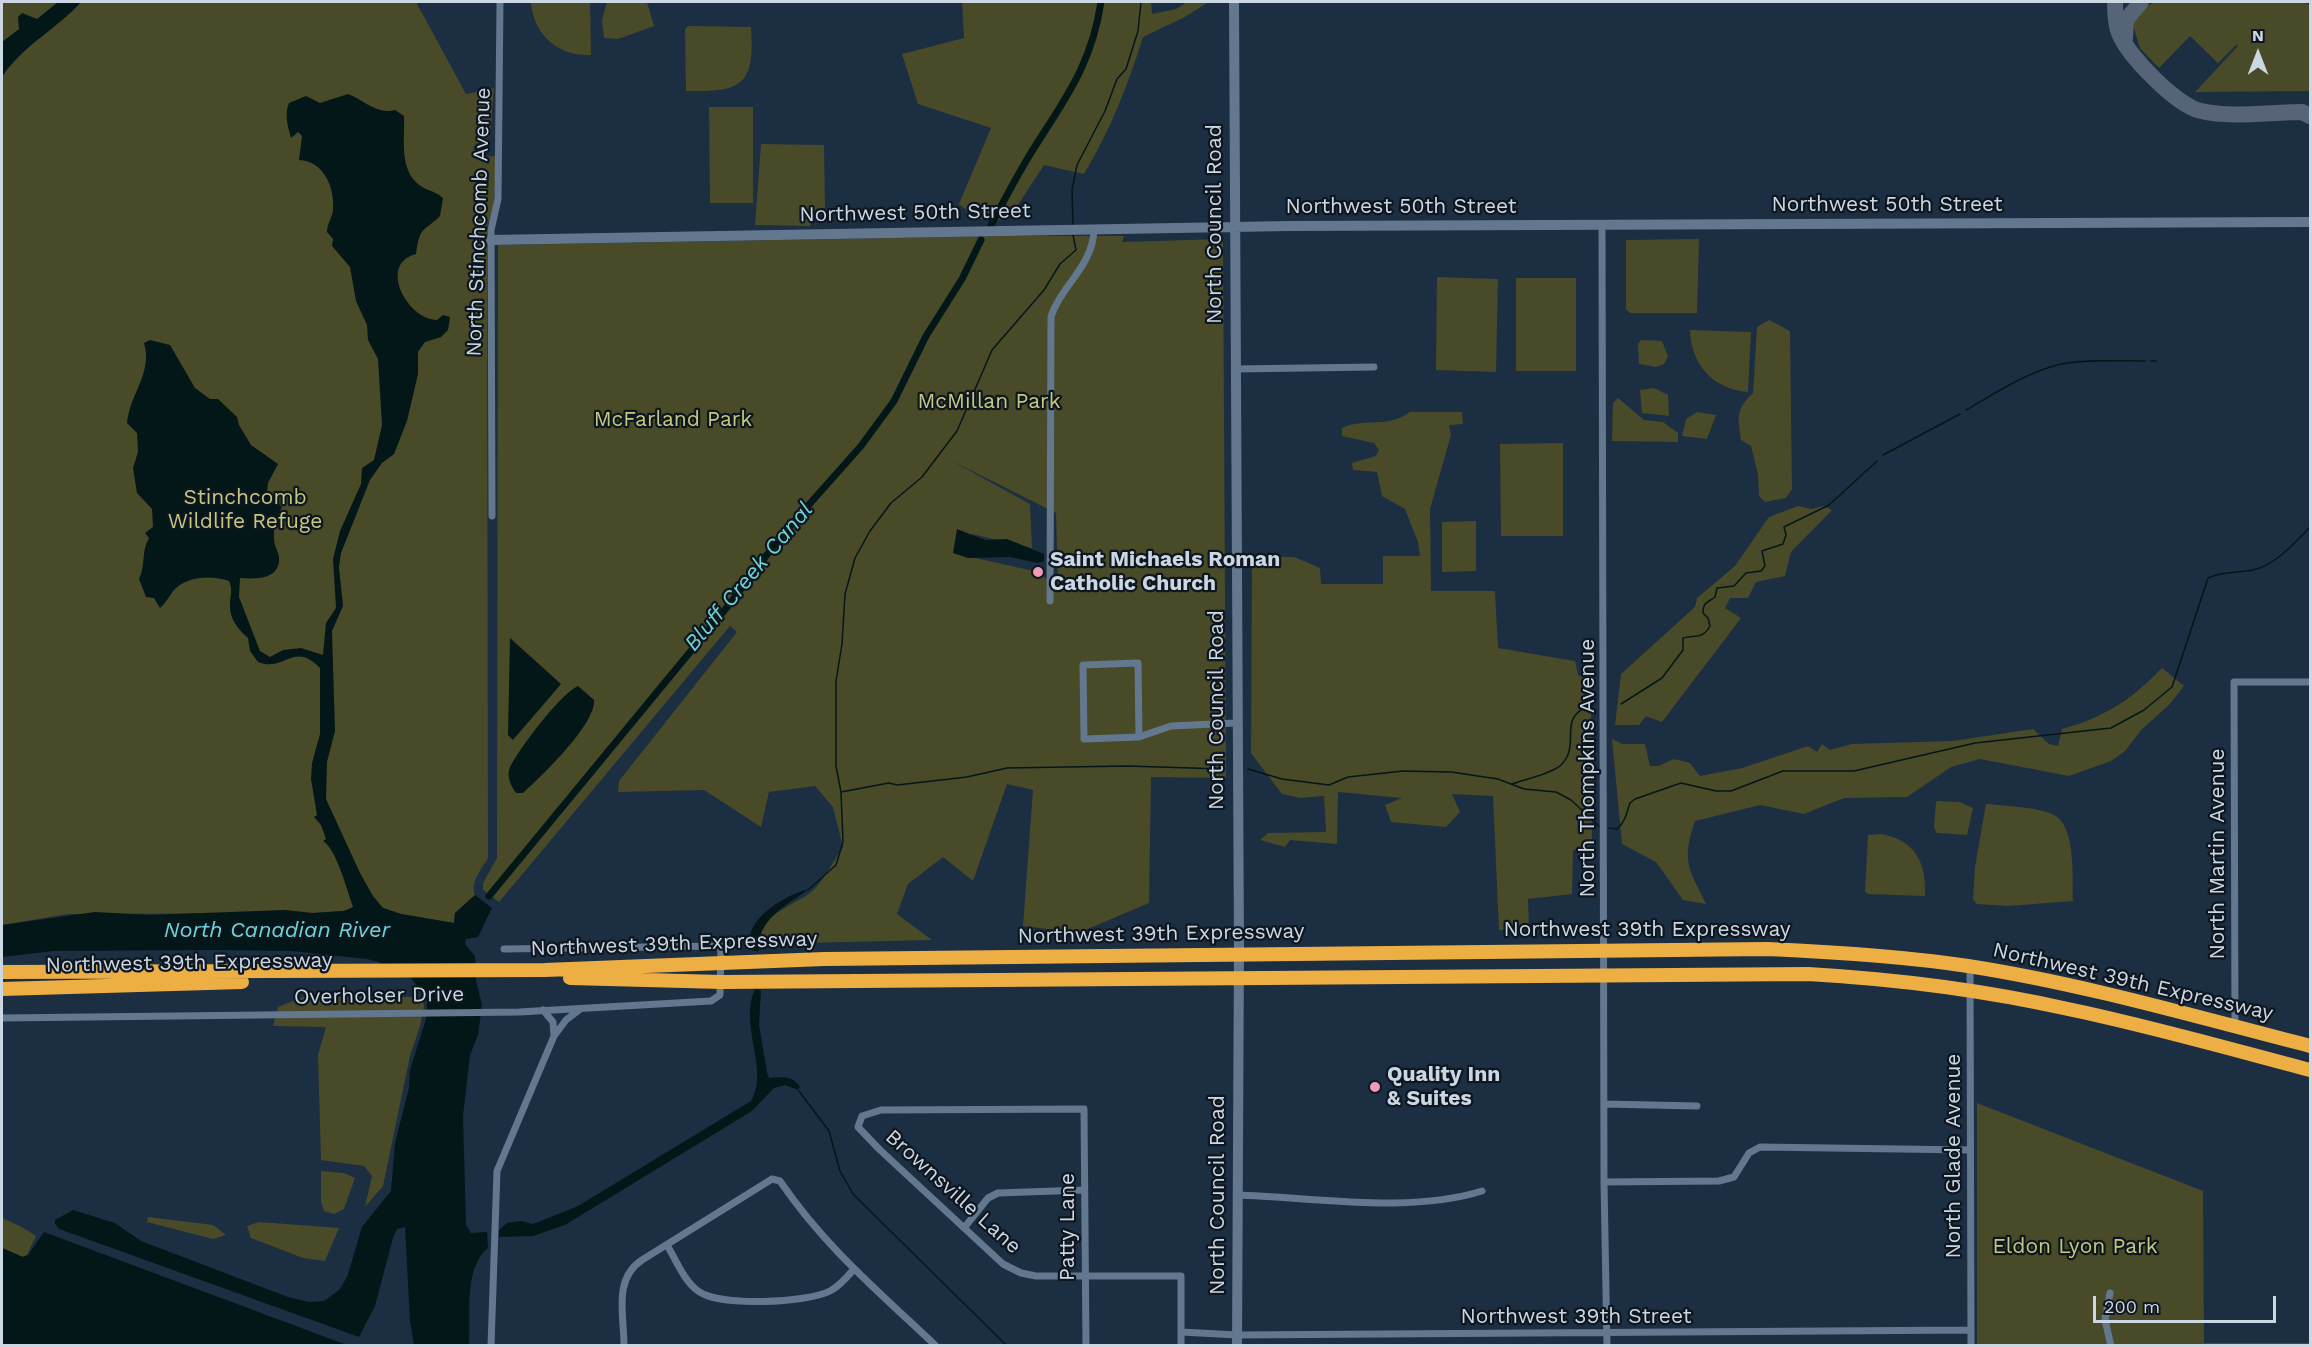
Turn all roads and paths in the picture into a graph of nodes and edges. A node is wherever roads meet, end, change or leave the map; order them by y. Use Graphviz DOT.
graph roads {
  1 [pos="500,2"];
  2 [pos="1234,2"];
  3 [pos="2310,222"];
  4 [pos="1602,226"];
  5 [pos="1235,228"];
  6 [pos="1094,230"];
  7 [pos="491,240"];
  8 [pos="1374,367"];
  9 [pos="1235,369"];
  10 [pos="492,516"];
  11 [pos="1050,601"];
  12 [pos="2310,682"];
  13 [pos="1236,723"];
  14 [pos="1140,737"];
  15 [pos="504,949"];
  16 [pos="1605,950"];
  17 [pos="1807,951"];
  18 [pos="1238,954"];
  19 [pos="722,962"];
  20 [pos="1970,966"];
  21 [pos="2,972"];
  22 [pos="1604,973"];
  23 [pos="1808,974"];
  24 [pos="494,975"];
  25 [pos="253,977"];
  26 [pos="1238,978"];
  27 [pos="722,982"];
  28 [pos="2,989"];
  29 [pos="1970,991"];
  30 [pos="581,1009"];
  31 [pos="543,1010"];
  32 [pos="2,1018"];
  33 [pos="2235,1027"];
  34 [pos="554,1036"];
  35 [pos="2310,1046"];
  36 [pos="2231,1050"];
  37 [pos="2309,1066"];
  38 [pos="1604,1104"];
  39 [pos="1697,1106"];
  40 [pos="1084,1109"];
  41 [pos="1969,1150"];
  42 [pos="1604,1182"];
  43 [pos="1084,1190"];
  44 [pos="1482,1191"];
  45 [pos="1237,1196"];
  46 [pos="964,1228"];
  47 [pos="667,1245"];
  48 [pos="854,1269"];
  49 [pos="1084,1276"];
  50 [pos="2110,1293"];
  51 [pos="1971,1330"];
  52 [pos="1181,1332"];
  53 [pos="1607,1334"];
  54 [pos="1237,1340"];
  55 [pos="491,1346"];
  56 [pos="624,1346"];
  57 [pos="936,1346"];
  58 [pos="1086,1346"];
  59 [pos="1181,1346"];
  60 [pos="1607,1346"];
  61 [pos="1971,1346"];
  62 [pos="2111,1346"];
  1 -- 7 [label="street, North Stinchcomb Avenue"];
  2 -- 5 [label="street, North Council Road"];
  3 -- 4 [label="street, Northwest 50th Street"];
  4 -- 5 [label="street, Northwest 50th Street"];
  4 -- 16 [label="street, North Thompkins Avenue"];
  5 -- 6 [label="street, Northwest 50th Street"];
  5 -- 9 [label="street, North Council Road"];
  6 -- 7 [label="street, Northwest 50th Street"];
  6 -- 11 [label="street"];
  7 -- 10 [label="street, North Stinchcomb Avenue"];
  8 -- 9 [label="street"];
  9 -- 13 [label="street, North Council Road"];
  12 -- 33 [label="street, North Martin Avenue"];
  13 -- 14 [label="street"];
  13 -- 18 [label="street, North Council Road"];
  14 -- 14 [label="street"];
  15 -- 19 [label="street"];
  16 -- 17 [label="highway, Northwest 39th Expressway"];
  16 -- 18 [label="highway, Northwest 39th Expressway"];
  16 -- 22 [label="street, North Thompkins Avenue"];
  17 -- 20 [label="highway, Northwest 39th Expressway"];
  17 -- 23 [label="highway"];
  18 -- 19 [label="highway, Northwest 39th Expressway"];
  18 -- 26 [label="street, North Council Road"];
  19 -- 24 [label="highway, Northwest 39th Expressway"];
  19 -- 27 [label="street"];
  20 -- 29 [label="street, North Glade Avenue"];
  20 -- 33 [label="highway, Northwest 39th Expressway"];
  21 -- 25 [label="highway, Northwest 39th Expressway"];
  22 -- 23 [label="highway, Northwest 39th Expressway"];
  22 -- 26 [label="highway, Northwest 39th Expressway"];
  22 -- 38 [label="street, North Thompkins Avenue"];
  23 -- 29 [label="highway, Northwest 39th Expressway"];
  24 -- 25 [label="highway, Northwest 39th Expressway"];
  24 -- 27 [label="highway, Northwest 39th Expressway"];
  25 -- 28 [label="highway, Northwest 39th Expressway"];
  26 -- 27 [label="highway, Northwest 39th Expressway"];
  26 -- 45 [label="street, North Council Road"];
  27 -- 30 [label="street, Overholser Drive"];
  29 -- 36 [label="highway, Northwest 39th Expressway"];
  29 -- 41 [label="street, North Glade Avenue"];
  30 -- 31 [label="street, Overholser Drive"];
  30 -- 34 [label="street"];
  31 -- 32 [label="street, Overholser Drive"];
  31 -- 34 [label="street"];
  33 -- 35 [label="highway, Northwest 39th Expressway"];
  33 -- 36 [label="highway"];
  34 -- 55 [label="street"];
  36 -- 37 [label="highway, Northwest 39th Expressway"];
  38 -- 39 [label="street"];
  38 -- 42 [label="street, North Thompkins Avenue"];
  40 -- 43 [label="street, Patty Lane"];
  40 -- 46 [label="street, Brownsville Lane"];
  41 -- 42 [label="street"];
  41 -- 51 [label="street, North Glade Avenue"];
  42 -- 53 [label="street, North Thompkins Avenue"];
  43 -- 46 [label="street"];
  43 -- 49 [label="street, Patty Lane"];
  44 -- 45 [label="street"];
  45 -- 54 [label="street, North Council Road"];
  46 -- 49 [label="street, Brownsville Lane"];
  47 -- 48 [label="street"];
  47 -- 48 [label="street"];
  47 -- 56 [label="street"];
  48 -- 57 [label="street"];
  49 -- 52 [label="street, Brownsville Lane"];
  49 -- 58 [label="street, Patty Lane"];
  50 -- 62 [label="street"];
  51 -- 53 [label="street, Northwest 39th Street"];
  51 -- 61 [label="street, North Glade Avenue"];
  52 -- 54 [label="street, Northwest 39th Street"];
  52 -- 59 [label="street"];
  53 -- 54 [label="street, Northwest 39th Street"];
  53 -- 60 [label="street, North Thompkins Avenue"];
}
